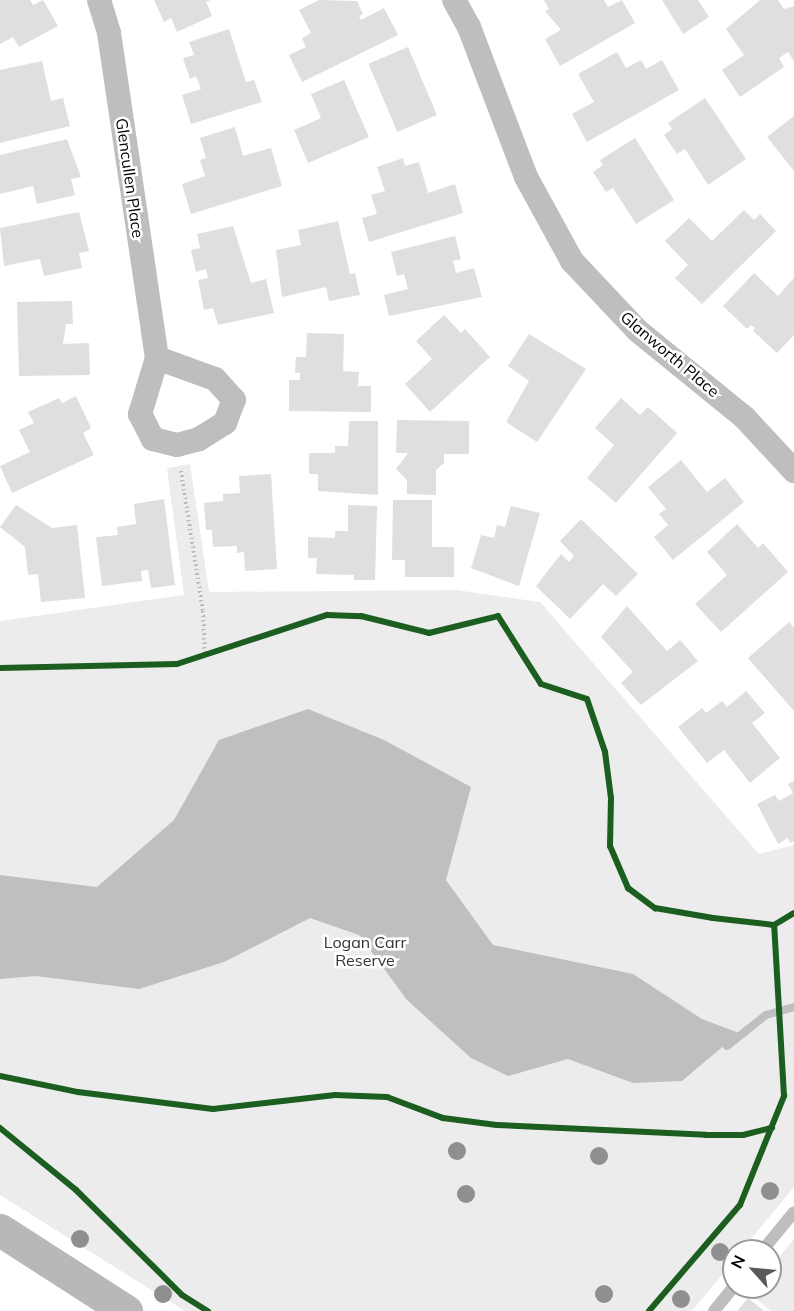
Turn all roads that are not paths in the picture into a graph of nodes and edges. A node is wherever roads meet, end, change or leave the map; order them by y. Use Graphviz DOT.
graph roads {
  1 [pos="99,0"];
  2 [pos="454,0"];
  3 [pos="157,358"];
  4 [pos="794,471"];
  5 [pos="794,1212"];
  6 [pos="8,1238"];
  7 [pos="772,1239"];
  8 [pos="724,1299"];
  9 [pos="126,1311"];
  10 [pos="714,1311"];
  1 -- 3 [label="street, Glencullen Place"];
  2 -- 4 [label="street, Glanworth Place"];
  3 -- 3 [label="street, Glencullen Place"];
  5 -- 7 [label="lane"];
  6 -- 9 [label="main road"];
  8 -- 10 [label="lane"];
}
